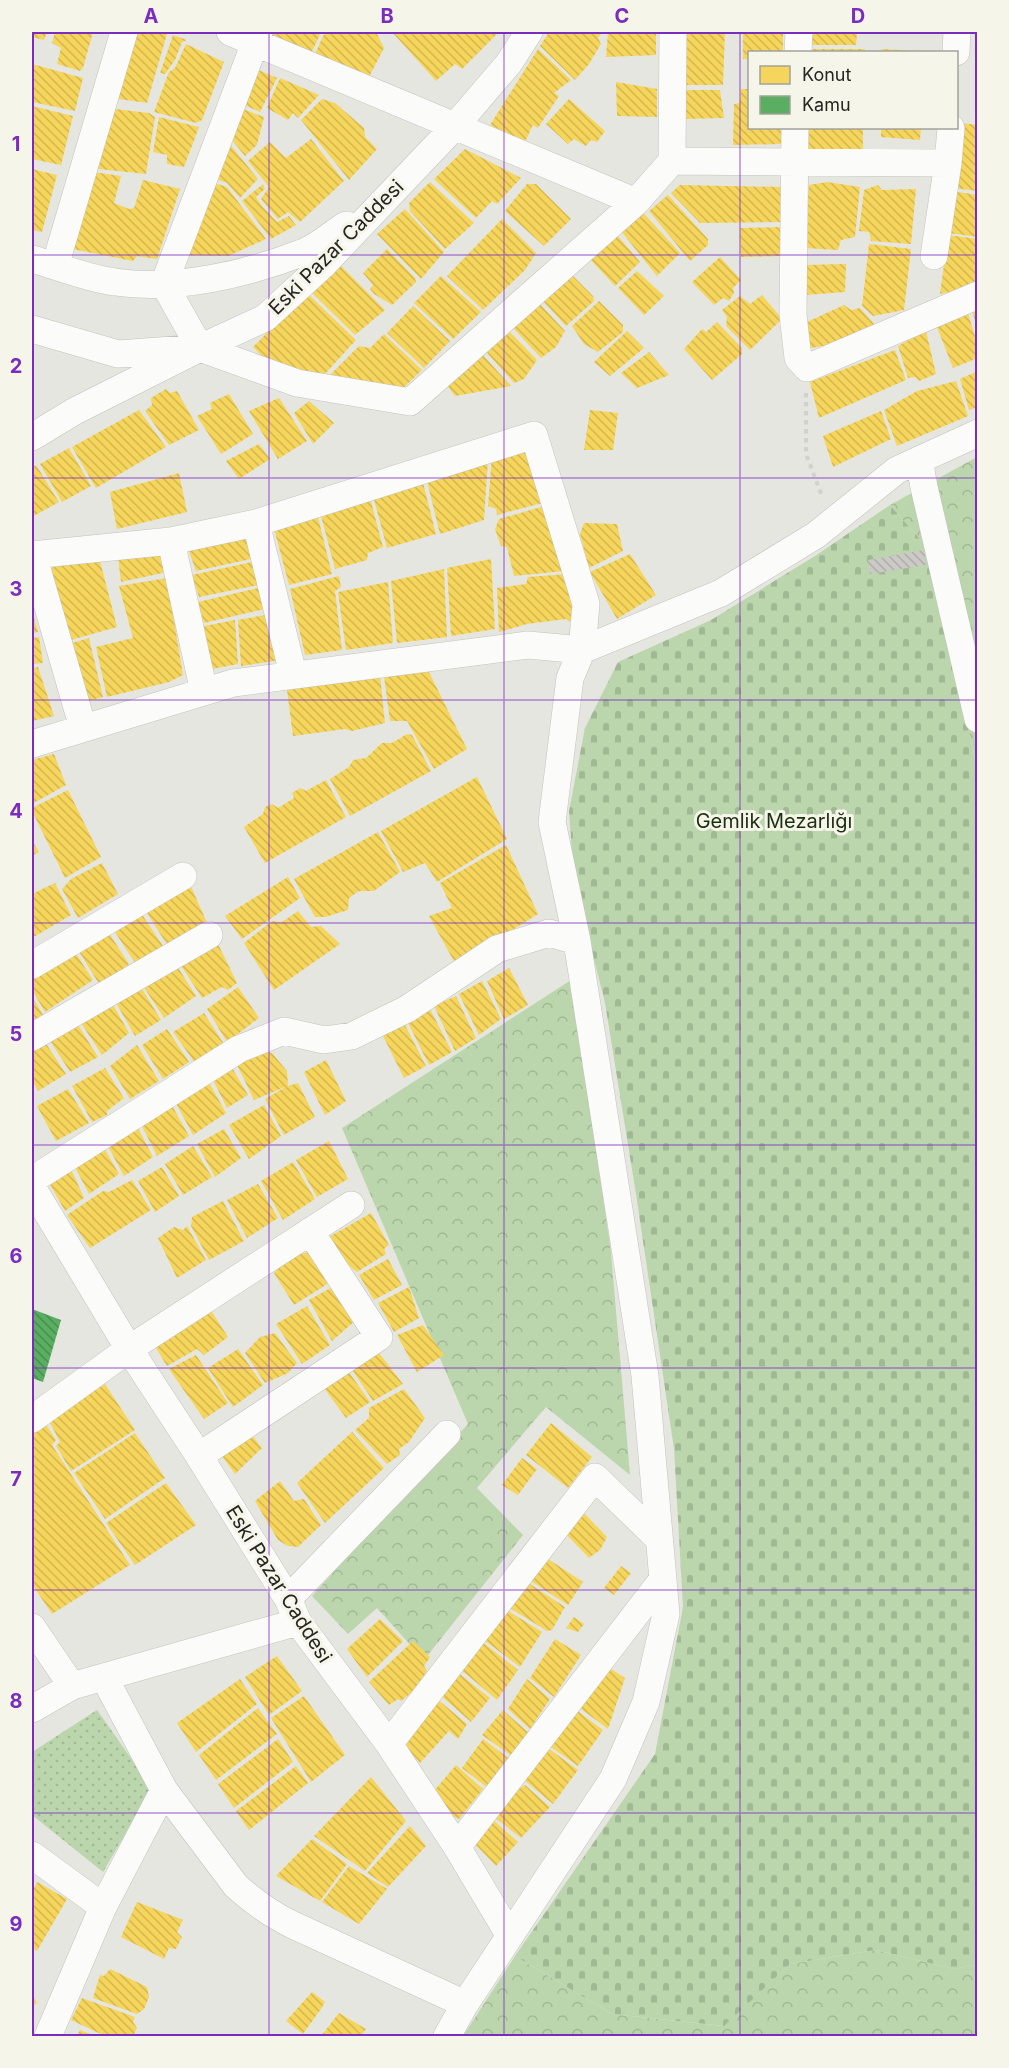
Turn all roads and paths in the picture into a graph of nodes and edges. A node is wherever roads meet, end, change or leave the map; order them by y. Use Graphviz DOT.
graph roads {
  1 [pos="124,32"];
  2 [pos="230,32"];
  3 [pos="529,32"];
  4 [pos="673,32"];
  5 [pos="799,32"];
  6 [pos="957,32"];
  7 [pos="257,37"];
  8 [pos="798,51"];
  9 [pos="956,51"];
  10 [pos="456,125"];
  11 [pos="795,129"];
  12 [pos="951,129"];
  13 [pos="672,161"];
  14 [pos="794,162"];
  15 [pos="948,164"];
  16 [pos="382,201"];
  17 [pos="636,202"];
  18 [pos="934,256"];
  19 [pos="43,262"];
  20 [pos="164,284"];
  21 [pos="978,295"];
  22 [pos="32,329"];
  23 [pos="200,348"];
  24 [pos="807,368"];
  25 [pos="978,433"];
  26 [pos="32,437"];
  27 [pos="919,460"];
  28 [pos="256,523"];
  29 [pos="832,523"];
  30 [pos="171,541"];
  31 [pos="32,555"];
  32 [pos="582,650"];
  33 [pos="293,674"];
  34 [pos="204,692"];
  35 [pos="978,719"];
  36 [pos="82,728"];
  37 [pos="32,744"];
  38 [pos="183,876"];
  39 [pos="209,934"];
  40 [pos="577,941"];
  41 [pos="32,965"];
  42 [pos="32,1037"];
  43 [pos="32,1180"];
  44 [pos="32,1187"];
  45 [pos="351,1205"];
  46 [pos="310,1230"];
  47 [pos="129,1349"];
  48 [pos="32,1419"];
  49 [pos="447,1434"];
  50 [pos="199,1456"];
  51 [pos="659,1539"];
  52 [pos="663,1579"];
  53 [pos="293,1610"];
  54 [pos="32,1627"];
  55 [pos="104,1677"];
  56 [pos="72,1686"];
  57 [pos="32,1709"];
  58 [pos="388,1744"];
  59 [pos="164,1790"];
  60 [pos="457,1847"];
  61 [pos="32,1855"];
  62 [pos="104,1907"];
  63 [pos="510,1936"];
  64 [pos="465,2004"];
  65 [pos="48,2037"];
  66 [pos="447,2037"];
  1 -- 19 [label="street"];
  2 -- 7 [label="street"];
  3 -- 10 [label="street, Eski Pazar Caddesi"];
  4 -- 13 [label="street"];
  5 -- 8 [label="street"];
  6 -- 9 [label="street"];
  7 -- 10 [label="street"];
  7 -- 20 [label="street"];
  10 -- 16 [label="street, Eski Pazar Caddesi"];
  10 -- 17 [label="street"];
  11 -- 14 [label="street"];
  12 -- 15 [label="street"];
  13 -- 14 [label="street"];
  13 -- 17 [label="street"];
  14 -- 15 [label="street"];
  14 -- 24 [label="street"];
  15 -- 18 [label="street"];
  16 -- 20 [label="street"];
  16 -- 23 [label="street, Eski Pazar Caddesi"];
  17 -- 23 [label="street"];
  19 -- 20 [label="street"];
  20 -- 23 [label="street"];
  21 -- 24 [label="street"];
  22 -- 23 [label="street"];
  23 -- 26 [label="street, Eski Pazar Caddesi"];
  24 -- 29 [label="path"];
  25 -- 27 [label="street"];
  27 -- 29 [label="street"];
  27 -- 35 [label="street"];
  28 -- 30 [label="street"];
  28 -- 32 [label="street"];
  28 -- 33 [label="street"];
  29 -- 32 [label="street"];
  30 -- 31 [label="street"];
  30 -- 34 [label="street"];
  31 -- 36 [label="street"];
  32 -- 33 [label="street"];
  32 -- 40 [label="street"];
  33 -- 34 [label="street"];
  34 -- 36 [label="street"];
  36 -- 37 [label="street"];
  38 -- 41 [label="street"];
  39 -- 42 [label="street"];
  40 -- 43 [label="street"];
  40 -- 51 [label="street"];
  44 -- 47 [label="street, Eski Pazar Caddesi"];
  45 -- 46 [label="street"];
  46 -- 47 [label="street"];
  46 -- 50 [label="street"];
  47 -- 48 [label="street"];
  47 -- 50 [label="street, Eski Pazar Caddesi"];
  49 -- 53 [label="street"];
  50 -- 53 [label="street, Eski Pazar Caddesi"];
  51 -- 52 [label="street"];
  51 -- 58 [label="street"];
  52 -- 60 [label="street"];
  52 -- 63 [label="street"];
  53 -- 55 [label="street"];
  53 -- 58 [label="street, Eski Pazar Caddesi"];
  54 -- 56 [label="street"];
  55 -- 56 [label="street"];
  55 -- 59 [label="street"];
  56 -- 57 [label="street"];
  58 -- 60 [label="street, Eski Pazar Caddesi"];
  59 -- 62 [label="street"];
  59 -- 64 [label="street"];
  60 -- 63 [label="street, Eski Pazar Caddesi"];
  61 -- 62 [label="street"];
  62 -- 65 [label="street"];
  63 -- 64 [label="street"];
  64 -- 66 [label="street"];
}
